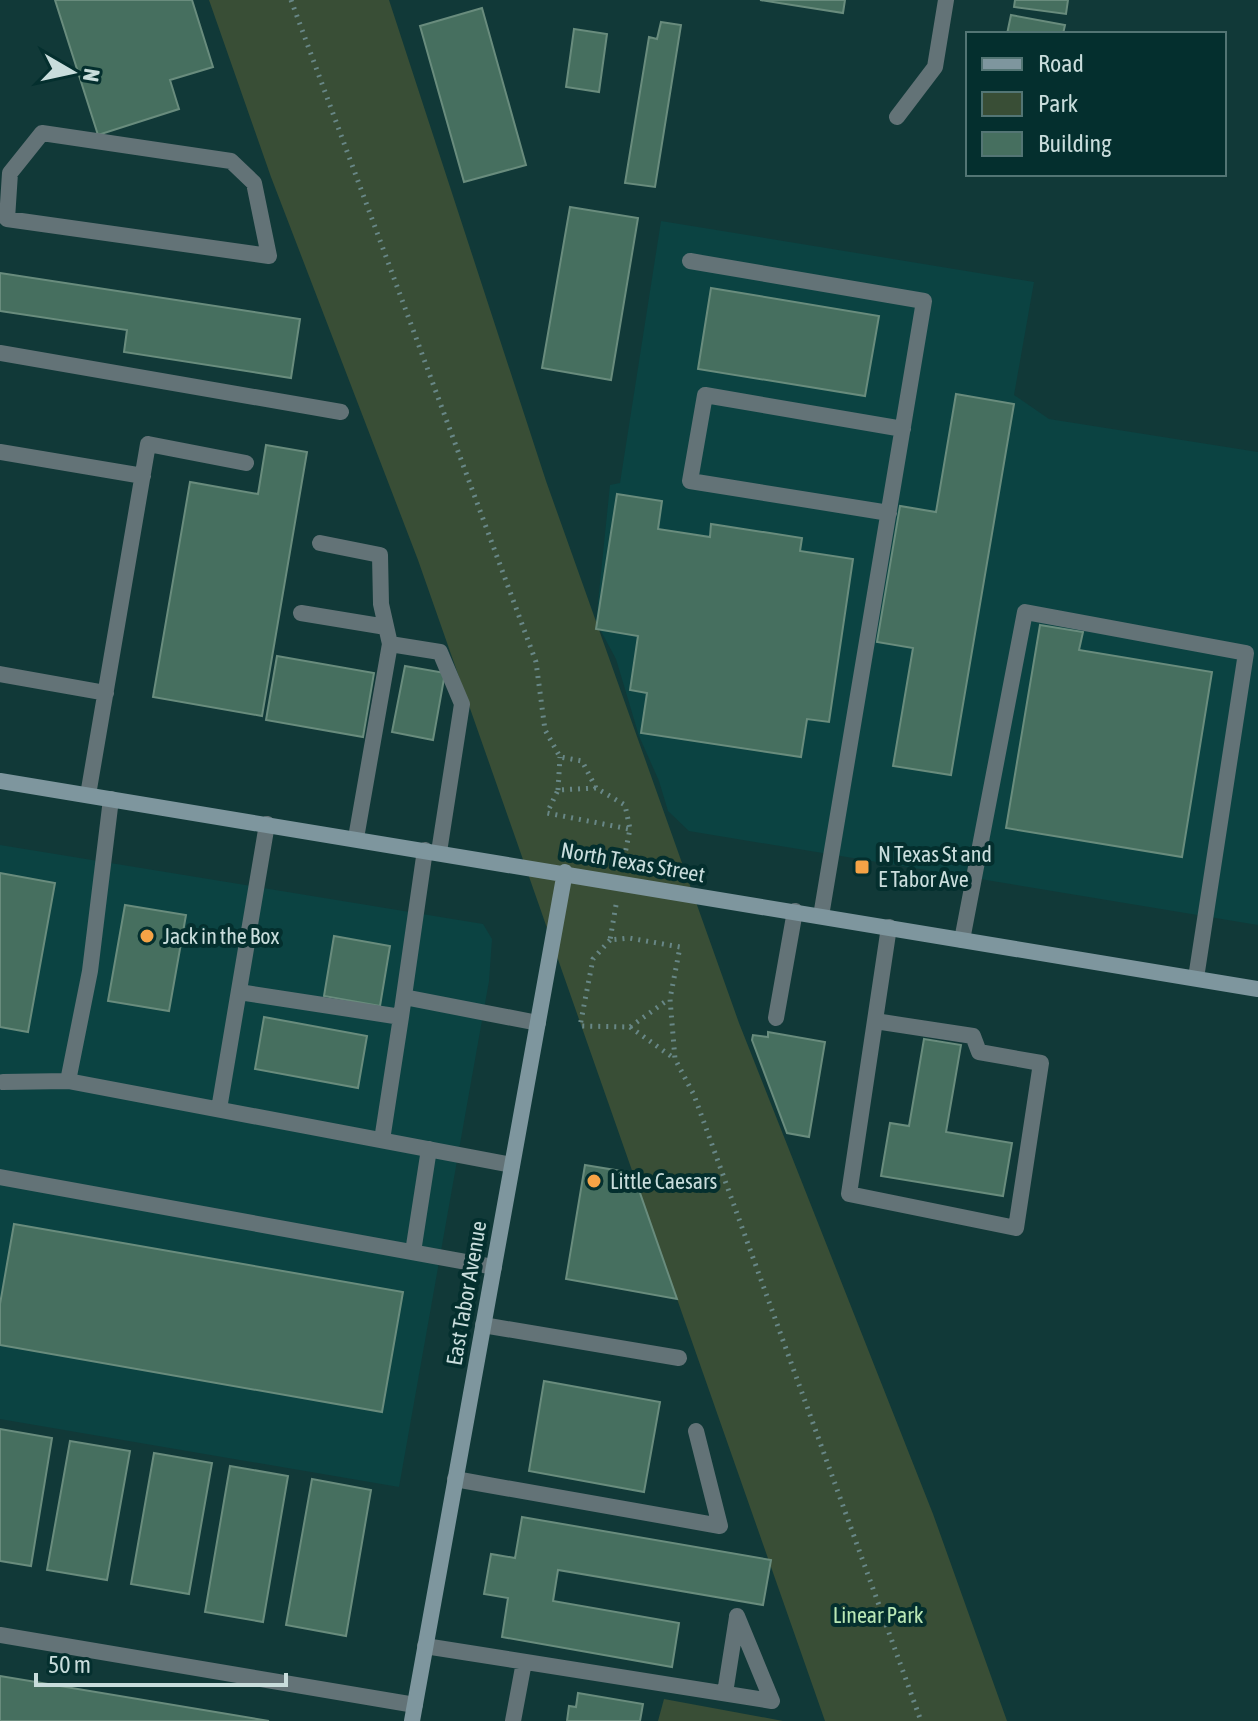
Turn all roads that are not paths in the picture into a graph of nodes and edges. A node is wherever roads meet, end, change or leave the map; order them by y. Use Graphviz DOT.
graph roads {
  1 [pos="946,0"];
  2 [pos="897,117"];
  3 [pos="5,173"];
  4 [pos="4,218"];
  5 [pos="690,261"];
  6 [pos="0,353"];
  7 [pos="341,412"];
  8 [pos="903,429"];
  9 [pos="0,452"];
  10 [pos="246,463"];
  11 [pos="143,476"];
  12 [pos="889,513"];
  13 [pos="320,543"];
  14 [pos="301,613"];
  15 [pos="386,627"];
  16 [pos="390,644"];
  17 [pos="0,674"];
  18 [pos="106,693"];
  19 [pos="0,781"];
  20 [pos="88,795"];
  21 [pos="111,799"];
  22 [pos="267,824"];
  23 [pos="356,838"];
  24 [pos="432,851"];
  25 [pos="565,872"];
  26 [pos="795,911"];
  27 [pos="821,916"];
  28 [pos="889,927"];
  29 [pos="962,940"];
  30 [pos="1196,978"];
  31 [pos="1258,989"];
  32 [pos="239,992"];
  33 [pos="404,997"];
  34 [pos="401,1017"];
  35 [pos="776,1018"];
  36 [pos="875,1021"];
  37 [pos="538,1023"];
  38 [pos="68,1081"];
  39 [pos="3,1082"];
  40 [pos="219,1109"];
  41 [pos="382,1140"];
  42 [pos="429,1149"];
  43 [pos="512,1165"];
  44 [pos="0,1177"];
  45 [pos="413,1252"];
  46 [pos="494,1267"];
  47 [pos="483,1325"];
  48 [pos="679,1358"];
  49 [pos="696,1431"];
  50 [pos="455,1479"];
  51 [pos="0,1635"];
  52 [pos="425,1646"];
  53 [pos="524,1662"];
  54 [pos="725,1693"];
  55 [pos="413,1713"];
  56 [pos="513,1721"];
  1 -- 2 [label="street"];
  3 -- 4 [label="street"];
  3 -- 4 [label="street"];
  5 -- 8 [label="street"];
  6 -- 7 [label="street"];
  8 -- 12 [label="street"];
  8 -- 12 [label="street"];
  9 -- 11 [label="street"];
  10 -- 11 [label="street"];
  11 -- 18 [label="street"];
  12 -- 27 [label="street"];
  13 -- 15 [label="street"];
  14 -- 15 [label="street"];
  15 -- 16 [label="street"];
  16 -- 23 [label="street"];
  16 -- 24 [label="street"];
  17 -- 18 [label="street"];
  18 -- 20 [label="street"];
  19 -- 20 [label="main road, North Texas Street"];
  20 -- 21 [label="main road, North Texas Street"];
  21 -- 22 [label="main road, North Texas Street"];
  21 -- 38 [label="street"];
  22 -- 23 [label="main road, North Texas Street"];
  22 -- 32 [label="street"];
  23 -- 24 [label="main road, North Texas Street"];
  24 -- 25 [label="main road, North Texas Street"];
  24 -- 33 [label="street"];
  25 -- 26 [label="main road, North Texas Street"];
  25 -- 37 [label="main road, East Tabor Avenue"];
  26 -- 27 [label="main road, North Texas Street"];
  26 -- 35 [label="street"];
  27 -- 28 [label="main road, North Texas Street"];
  28 -- 29 [label="main road, North Texas Street"];
  28 -- 36 [label="street"];
  29 -- 30 [label="main road, North Texas Street"];
  29 -- 30 [label="street"];
  30 -- 31 [label="main road, North Texas Street"];
  32 -- 34 [label="street"];
  32 -- 40 [label="street"];
  33 -- 34 [label="street"];
  33 -- 37 [label="street"];
  34 -- 41 [label="street"];
  36 -- 36 [label="street"];
  37 -- 43 [label="main road, East Tabor Avenue"];
  38 -- 39 [label="street"];
  38 -- 40 [label="street"];
  40 -- 41 [label="street"];
  41 -- 42 [label="street"];
  42 -- 43 [label="street"];
  42 -- 45 [label="street"];
  43 -- 46 [label="main road, East Tabor Avenue"];
  44 -- 45 [label="street"];
  45 -- 46 [label="street"];
  46 -- 47 [label="main road, East Tabor Avenue"];
  47 -- 48 [label="street"];
  47 -- 50 [label="main road, East Tabor Avenue"];
  49 -- 50 [label="street"];
  50 -- 52 [label="main road, East Tabor Avenue"];
  51 -- 55 [label="street"];
  52 -- 53 [label="street"];
  52 -- 55 [label="main road, East Tabor Avenue"];
  53 -- 54 [label="street"];
  53 -- 56 [label="street"];
  54 -- 54 [label="street"];
}
